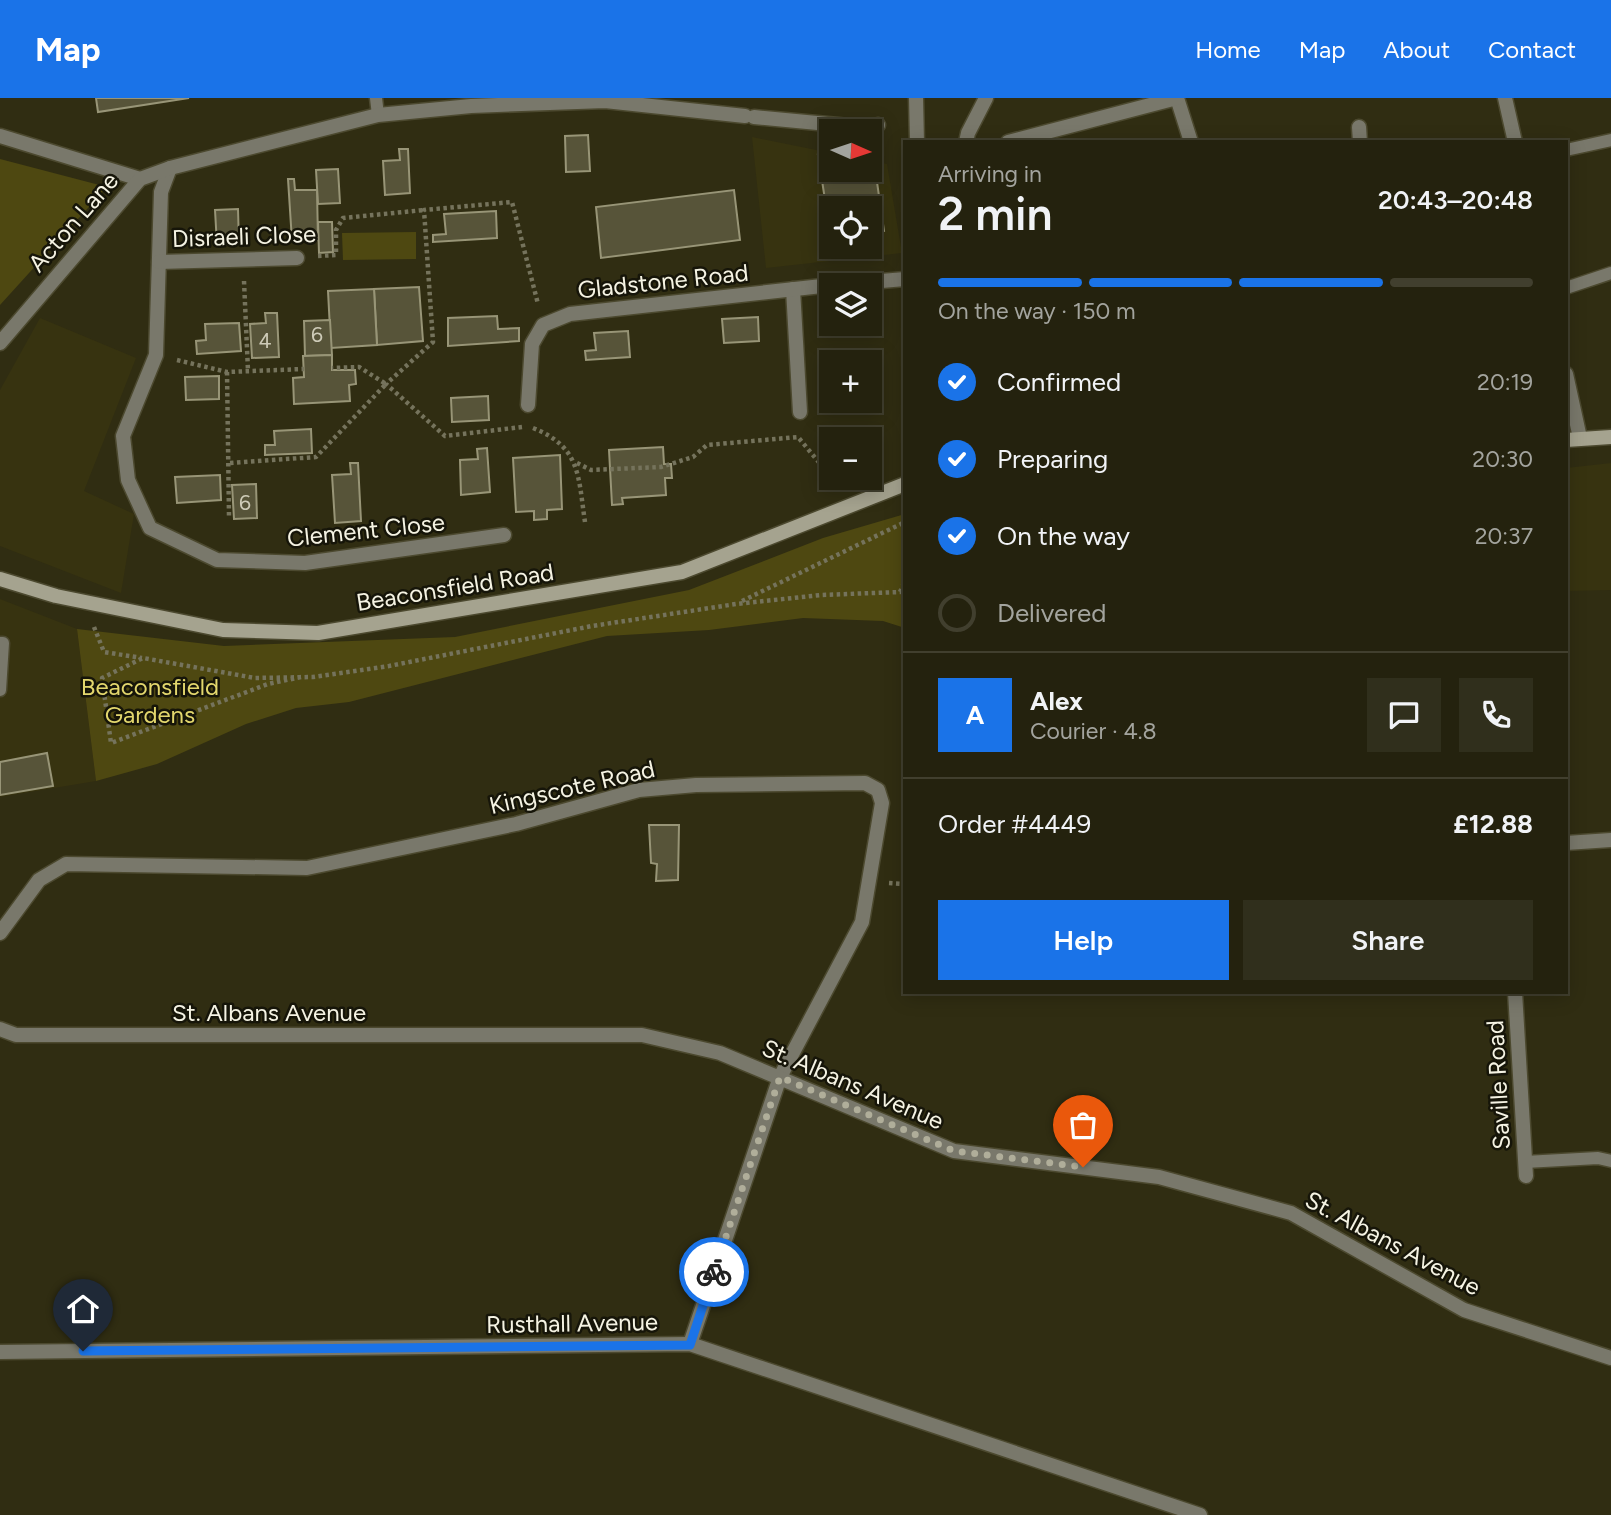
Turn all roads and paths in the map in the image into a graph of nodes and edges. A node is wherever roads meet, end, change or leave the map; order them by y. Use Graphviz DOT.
graph roads {
  1 [pos="376,98"];
  2 [pos="916,98"];
  3 [pos="986,98"];
  4 [pos="1177,98"];
  5 [pos="1505,98"];
  6 [pos="379,114"];
  7 [pos="819,123"];
  8 [pos="916,134"];
  9 [pos="0,136"];
  10 [pos="967,140"];
  11 [pos="1016,140"];
  12 [pos="1190,140"];
  13 [pos="1514,140"];
  14 [pos="1611,140"];
  15 [pos="1568,150"];
  16 [pos="170,168"];
  17 [pos="140,179"];
  18 [pos="424,210"];
  19 [pos="297,258"];
  20 [pos="243,260"];
  21 [pos="159,262"];
  22 [pos="1611,273"];
  23 [pos="903,279"];
  24 [pos="882,281"];
  25 [pos="819,286"];
  26 [pos="1568,287"];
  27 [pos="793,289"];
  28 [pos="543,325"];
  29 [pos="0,343"];
  30 [pos="156,355"];
  31 [pos="332,368"];
  32 [pos="304,369"];
  33 [pos="248,371"];
  34 [pos="226,372"];
  35 [pos="386,384"];
  36 [pos="1568,392"];
  37 [pos="528,405"];
  38 [pos="800,412"];
  39 [pos="1611,437"];
  40 [pos="1573,439"];
  41 [pos="819,462"];
  42 [pos="230,463"];
  43 [pos="577,463"];
  44 [pos="903,485"];
  45 [pos="229,516"];
  46 [pos="584,522"];
  47 [pos="903,523"];
  48 [pos="504,535"];
  49 [pos="0,579"];
  50 [pos="903,585"];
  51 [pos="86,603"];
  52 [pos="736,604"];
  53 [pos="0,643"];
  54 [pos="143,658"];
  55 [pos="301,677"];
  56 [pos="0,690"];
  57 [pos="1611,840"];
  58 [pos="1568,843"];
  59 [pos="0,933"];
  60 [pos="1515,994"];
  61 [pos="0,1030"];
  62 [pos="780,1077"];
  63 [pos="1611,1161"];
  64 [pos="1526,1169"];
  65 [pos="690,1345"];
  66 [pos="0,1352"];
  67 [pos="1611,1358"];
  68 [pos="1200,1515"];
  1 -- 6 [label="lane"];
  2 -- 8 [label="street"];
  3 -- 10 [label="street"];
  4 -- 11 [label="street"];
  4 -- 12 [label="street"];
  5 -- 13 [label="street"];
  6 -- 7 [label="street"];
  6 -- 16 [label="street"];
  9 -- 17 [label="street, Acton Lane"];
  14 -- 15 [label="lane"];
  16 -- 17 [label="street"];
  16 -- 21 [label="street, Clement Close"];
  17 -- 29 [label="street, Acton Lane"];
  18 -- 19 [label="path, Disraeli Close"];
  18 -- 28 [label="path, Disraeli Close"];
  18 -- 35 [label="path"];
  19 -- 20 [label="street, Disraeli Close"];
  20 -- 21 [label="street, Disraeli Close"];
  20 -- 33 [label="path"];
  21 -- 30 [label="street, Clement Close"];
  22 -- 26 [label="lane"];
  23 -- 24 [label="street, Gladstone Road"];
  25 -- 27 [label="street, Gladstone Road"];
  27 -- 28 [label="street, Gladstone Road"];
  27 -- 38 [label="street"];
  28 -- 37 [label="street"];
  30 -- 34 [label="path"];
  30 -- 48 [label="street, Clement Close"];
  31 -- 35 [label="path"];
  32 -- 33 [label="path"];
  33 -- 34 [label="path"];
  34 -- 42 [label="path"];
  35 -- 42 [label="path"];
  35 -- 43 [label="path"];
  36 -- 40 [label="street"];
  39 -- 40 [label="main road"];
  41 -- 43 [label="path"];
  42 -- 45 [label="path"];
  43 -- 46 [label="path"];
  44 -- 51 [label="main road, Beaconsfield Road"];
  47 -- 52 [label="path"];
  49 -- 51 [label="main road, Beaconsfield Road"];
  50 -- 52 [label="path"];
  51 -- 54 [label="path"];
  52 -- 55 [label="path"];
  53 -- 56 [label="lane"];
  54 -- 55 [label="path"];
  54 -- 55 [label="path"];
  57 -- 58 [label="street"];
  59 -- 62 [label="street, Kingscote Road"];
  60 -- 64 [label="street, Saville Road"];
  61 -- 62 [label="street, St. Albans Avenue"];
  62 -- 65 [label="street, Kingscote Road"];
  62 -- 67 [label="street, St. Albans Avenue"];
  63 -- 64 [label="lane"];
  65 -- 66 [label="street, Rusthall Avenue"];
  65 -- 68 [label="street, Rusthall Avenue"];
}
